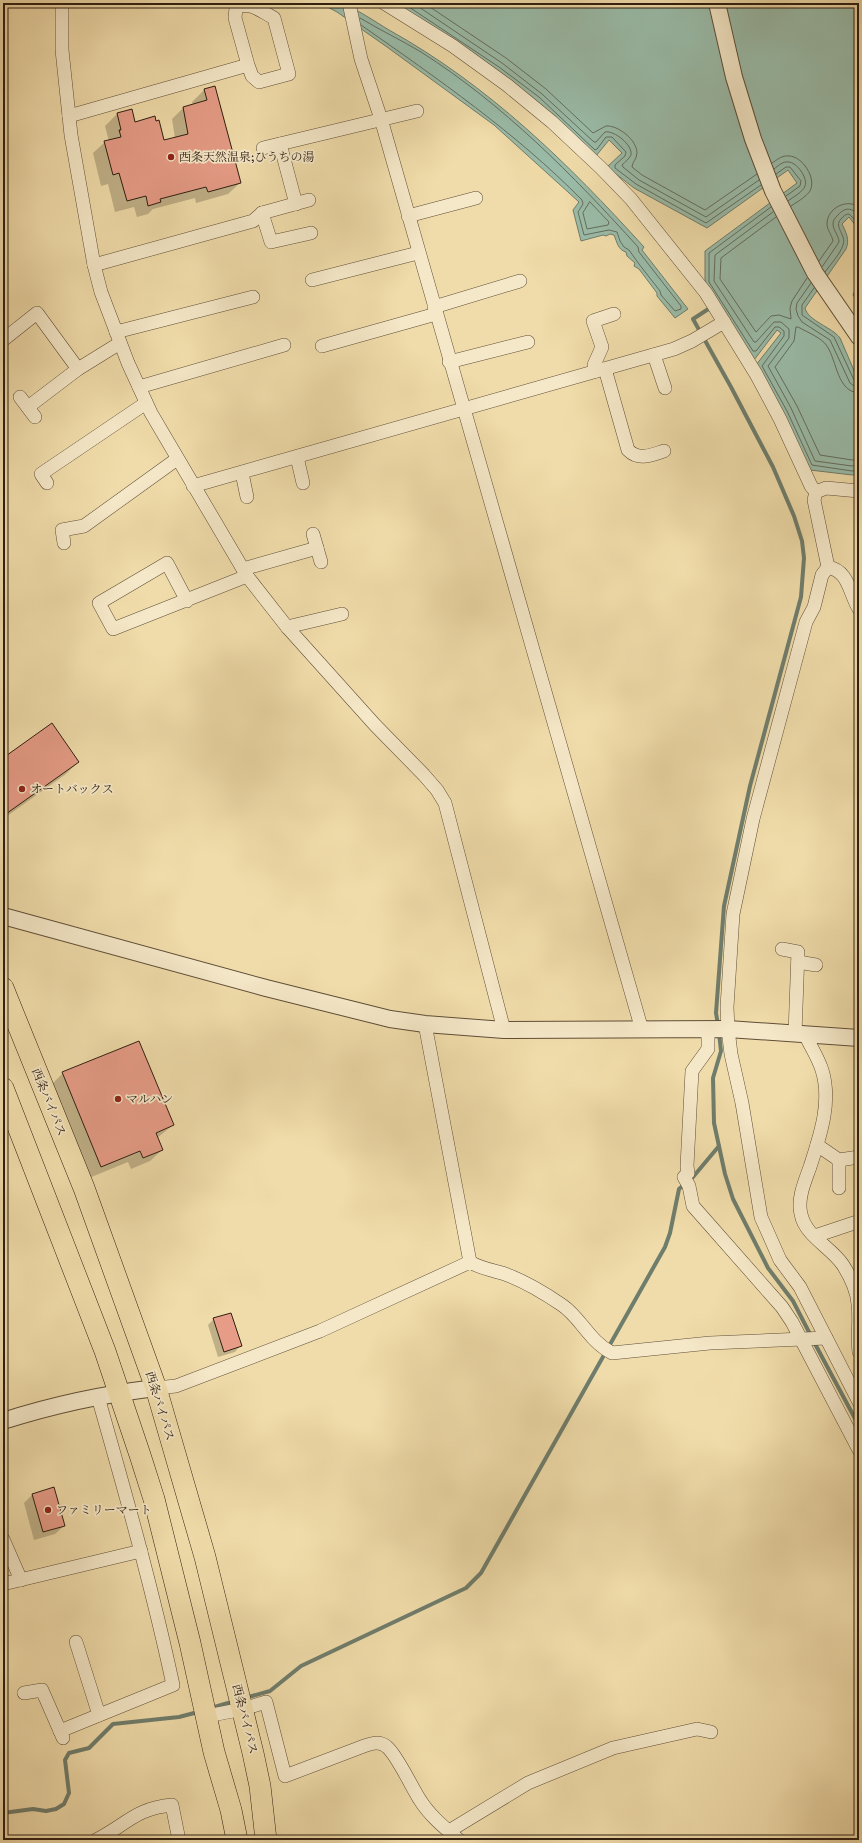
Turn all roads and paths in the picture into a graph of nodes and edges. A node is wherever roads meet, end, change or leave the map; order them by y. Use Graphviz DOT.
graph roads {
  1 [pos="62,3"];
  2 [pos="384,3"];
  3 [pos="717,3"];
  4 [pos="349,4"];
  5 [pos="248,65"];
  6 [pos="417,111"];
  7 [pos="69,116"];
  8 [pos="381,119"];
  9 [pos="280,144"];
  10 [pos="263,148"];
  11 [pos="476,198"];
  12 [pos="309,200"];
  13 [pos="296,204"];
  14 [pos="262,213"];
  15 [pos="408,216"];
  16 [pos="311,233"];
  17 [pos="418,253"];
  18 [pos="94,265"];
  19 [pos="312,280"];
  20 [pos="520,281"];
  21 [pos="253,297"];
  22 [pos="435,311"];
  23 [pos="614,314"];
  24 [pos="724,322"];
  25 [pos="859,337"];
  26 [pos="118,338"];
  27 [pos="3,340"];
  28 [pos="528,342"];
  29 [pos="284,345"];
  30 [pos="322,346"];
  31 [pos="654,355"];
  32 [pos="449,362"];
  33 [pos="78,369"];
  34 [pos="600,370"];
  35 [pos="139,387"];
  36 [pos="665,388"];
  37 [pos="146,403"];
  38 [pos="28,407"];
  39 [pos="463,410"];
  40 [pos="664,451"];
  41 [pos="297,457"];
  42 [pos="177,459"];
  43 [pos="242,473"];
  44 [pos="47,483"];
  45 [pos="303,483"];
  46 [pos="193,486"];
  47 [pos="859,491"];
  48 [pos="816,492"];
  49 [pos="247,497"];
  50 [pos="313,534"];
  51 [pos="64,543"];
  52 [pos="317,548"];
  53 [pos="321,562"];
  54 [pos="828,567"];
  55 [pos="245,572"];
  56 [pos="186,601"];
  57 [pos="859,609"];
  58 [pos="342,614"];
  59 [pos="287,628"];
  60 [pos="3,916"];
  61 [pos="782,949"];
  62 [pos="798,962"];
  63 [pos="816,964"];
  64 [pos="3,988"];
  65 [pos="425,1024"];
  66 [pos="718,1029"];
  67 [pos="504,1030"];
  68 [pos="642,1030"];
  69 [pos="800,1034"];
  70 [pos="859,1038"];
  71 [pos="3,1088"];
  72 [pos="817,1145"];
  73 [pos="859,1157"];
  74 [pos="839,1160"];
  75 [pos="839,1188"];
  76 [pos="857,1222"];
  77 [pos="815,1236"];
  78 [pos="470,1262"];
  79 [pos="859,1304"];
  80 [pos="824,1338"];
  81 [pos="804,1340"];
  82 [pos="859,1352"];
  83 [pos="156,1388"];
  84 [pos="120,1392"];
  85 [pos="98,1397"];
  86 [pos="859,1402"];
  87 [pos="3,1421"];
  88 [pos="859,1450"];
  89 [pos="3,1538"];
  90 [pos="141,1551"];
  91 [pos="21,1580"];
  92 [pos="3,1584"];
  93 [pos="76,1642"];
  94 [pos="24,1693"];
  95 [pos="242,1709"];
  96 [pos="99,1715"];
  97 [pos="207,1716"];
  98 [pos="711,1732"];
  99 [pos="214,1752"];
  100 [pos="449,1831"];
  101 [pos="96,1840"];
  102 [pos="179,1840"];
  103 [pos="225,1840"];
  104 [pos="237,1840"];
  105 [pos="266,1840"];
  106 [pos="459,1840"];
  1 -- 7 [label="street"];
  2 -- 24 [label="street"];
  3 -- 25 [label="street"];
  4 -- 8 [label="street"];
  5 -- 5 [label="street"];
  5 -- 7 [label="street"];
  6 -- 8 [label="street"];
  7 -- 18 [label="street"];
  8 -- 9 [label="street"];
  8 -- 15 [label="street"];
  9 -- 10 [label="street"];
  9 -- 13 [label="street"];
  11 -- 15 [label="street"];
  12 -- 13 [label="street"];
  13 -- 14 [label="street"];
  14 -- 16 [label="street"];
  14 -- 18 [label="street"];
  15 -- 17 [label="street"];
  17 -- 19 [label="street"];
  17 -- 22 [label="street"];
  18 -- 26 [label="street"];
  20 -- 22 [label="street"];
  21 -- 26 [label="street"];
  22 -- 30 [label="street"];
  22 -- 32 [label="street"];
  23 -- 34 [label="street"];
  24 -- 31 [label="street"];
  24 -- 48 [label="street"];
  26 -- 33 [label="street"];
  26 -- 35 [label="street"];
  27 -- 33 [label="street"];
  28 -- 32 [label="street"];
  29 -- 35 [label="street"];
  31 -- 34 [label="street"];
  31 -- 36 [label="street"];
  32 -- 39 [label="street"];
  33 -- 38 [label="street"];
  34 -- 39 [label="street"];
  34 -- 40 [label="street"];
  35 -- 37 [label="street"];
  37 -- 42 [label="street"];
  37 -- 44 [label="street"];
  39 -- 41 [label="street"];
  39 -- 68 [label="street"];
  41 -- 43 [label="street"];
  41 -- 45 [label="street"];
  42 -- 46 [label="street"];
  42 -- 51 [label="street"];
  43 -- 46 [label="street"];
  43 -- 49 [label="street"];
  46 -- 55 [label="street"];
  47 -- 48 [label="street"];
  48 -- 54 [label="street"];
  50 -- 52 [label="street"];
  52 -- 53 [label="street"];
  52 -- 55 [label="street"];
  54 -- 57 [label="street"];
  54 -- 66 [label="street"];
  55 -- 56 [label="street"];
  55 -- 59 [label="street"];
  56 -- 56 [label="street"];
  58 -- 59 [label="street"];
  59 -- 67 [label="street"];
  60 -- 65 [label="street"];
  61 -- 62 [label="street"];
  62 -- 63 [label="street"];
  62 -- 69 [label="street"];
  64 -- 83 [label="highway, 西条バイパス"];
  65 -- 67 [label="street"];
  65 -- 78 [label="street"];
  66 -- 68 [label="street"];
  66 -- 69 [label="street"];
  66 -- 80 [label="street"];
  66 -- 81 [label="street"];
  67 -- 68 [label="street"];
  69 -- 70 [label="street"];
  69 -- 72 [label="street"];
  71 -- 84 [label="highway"];
  72 -- 74 [label="street"];
  72 -- 77 [label="street"];
  73 -- 74 [label="street"];
  74 -- 75 [label="street"];
  76 -- 77 [label="street"];
  77 -- 79 [label="street"];
  78 -- 81 [label="street"];
  78 -- 83 [label="street"];
  79 -- 82 [label="street"];
  80 -- 81 [label="street"];
  80 -- 86 [label="street"];
  81 -- 88 [label="street"];
  83 -- 84 [label="street"];
  83 -- 95 [label="highway, 西条バイパス"];
  84 -- 85 [label="street"];
  84 -- 97 [label="highway"];
  85 -- 87 [label="street"];
  85 -- 90 [label="street"];
  89 -- 91 [label="street"];
  90 -- 91 [label="street"];
  90 -- 96 [label="street"];
  91 -- 92 [label="street"];
  93 -- 96 [label="street"];
  94 -- 96 [label="street"];
  95 -- 97 [label="street"];
  95 -- 100 [label="street"];
  95 -- 105 [label="highway, 西条バイパス"];
  97 -- 99 [label="highway"];
  98 -- 100 [label="street"];
  99 -- 103 [label="highway"];
  99 -- 104 [label="highway"];
  100 -- 106 [label="street"];
  101 -- 102 [label="street"];
}
